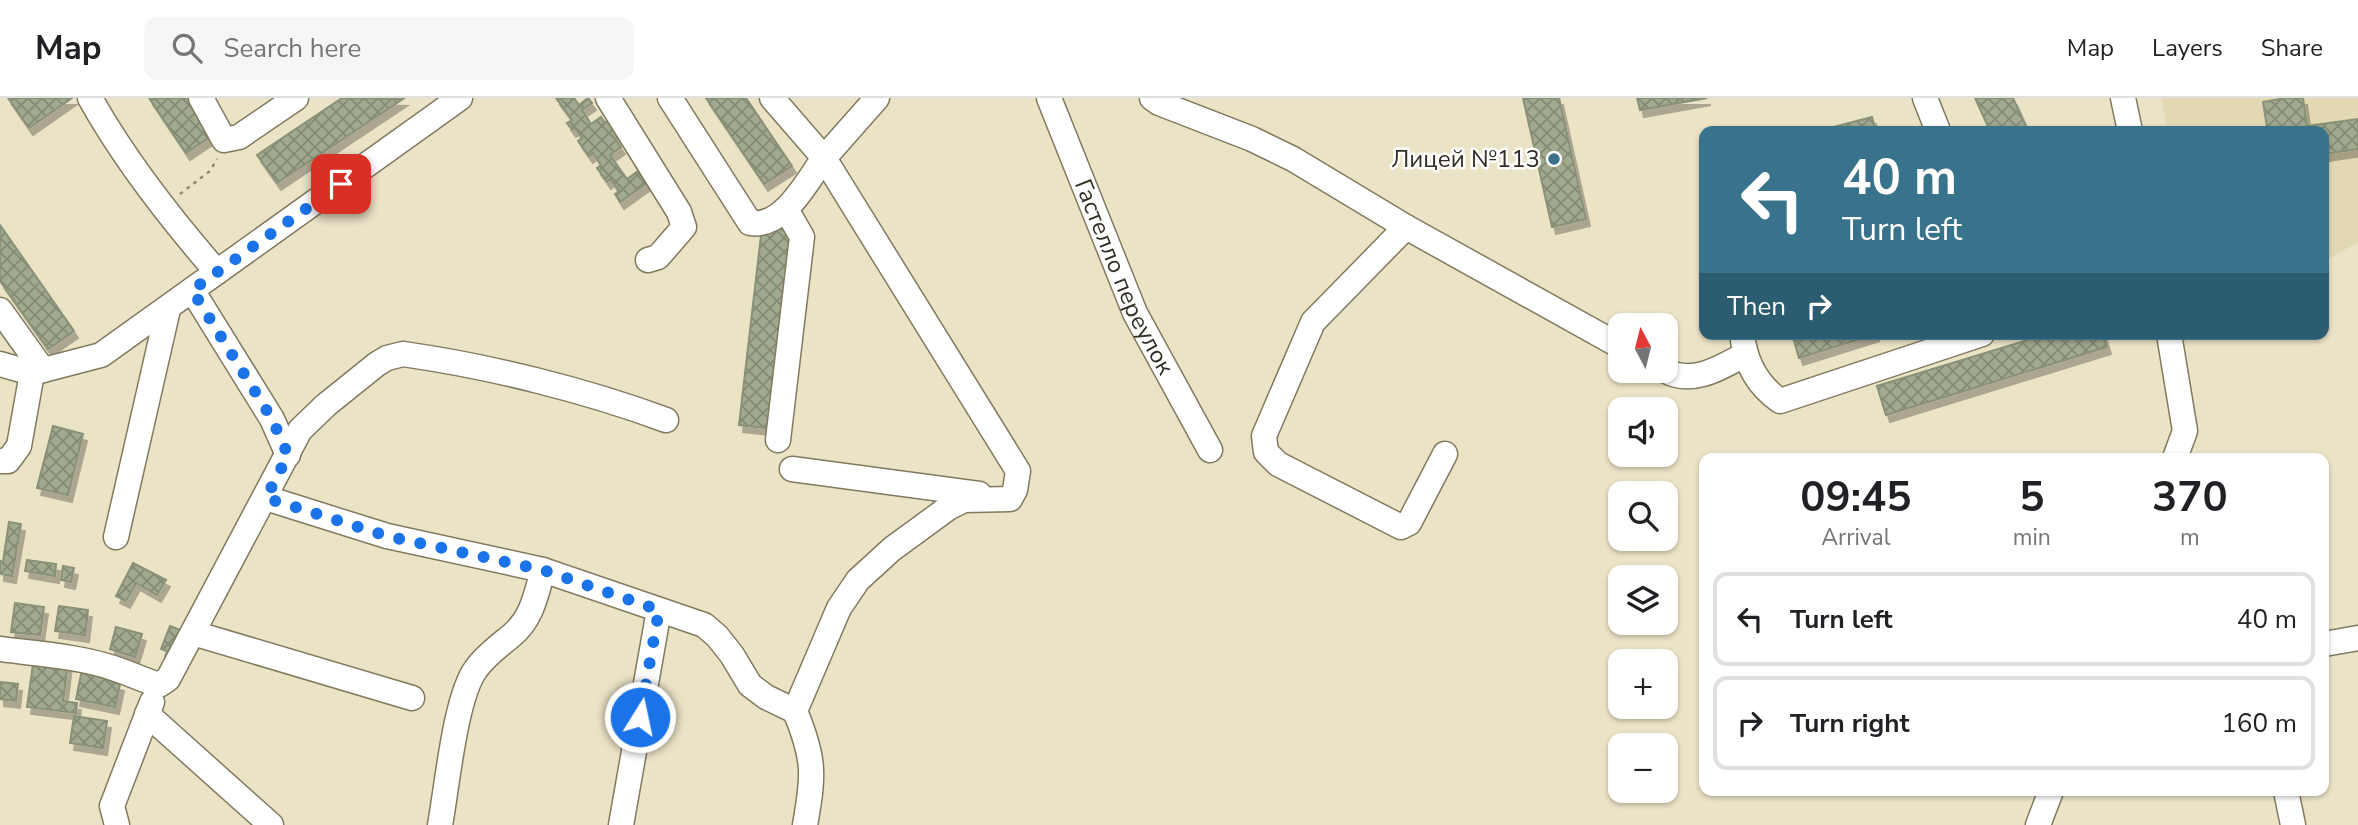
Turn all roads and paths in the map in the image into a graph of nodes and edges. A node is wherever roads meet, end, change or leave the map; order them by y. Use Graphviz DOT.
graph roads {
  1 [pos="90,98"];
  2 [pos="201,98"];
  3 [pos="296,98"];
  4 [pos="460,98"];
  5 [pos="608,98"];
  6 [pos="670,98"];
  7 [pos="772,98"];
  8 [pos="877,98"];
  9 [pos="1049,98"];
  10 [pos="1152,98"];
  11 [pos="1925,98"];
  12 [pos="2123,98"];
  13 [pos="1936,126"];
  14 [pos="2129,126"];
  15 [pos="224,140"];
  16 [pos="824,158"];
  17 [pos="162,205"];
  18 [pos="786,209"];
  19 [pos="1406,227"];
  20 [pos="648,260"];
  21 [pos="217,272"];
  22 [pos="192,290"];
  23 [pos="0,310"];
  24 [pos="167,310"];
  25 [pos="1608,339"];
  26 [pos="1964,340"];
  27 [pos="2170,340"];
  28 [pos="1743,344"];
  29 [pos="0,364"];
  30 [pos="37,371"];
  31 [pos="1678,377"];
  32 [pos="666,420"];
  33 [pos="778,440"];
  34 [pos="1210,450"];
  35 [pos="2177,453"];
  36 [pos="1445,454"];
  37 [pos="288,455"];
  38 [pos="0,461"];
  39 [pos="792,469"];
  40 [pos="266,498"];
  41 [pos="1010,499"];
  42 [pos="116,537"];
  43 [pos="543,570"];
  44 [pos="659,610"];
  45 [pos="193,634"];
  46 [pos="2358,638"];
  47 [pos="2329,642"];
  48 [pos="0,649"];
  49 [pos="159,685"];
  50 [pos="412,698"];
  51 [pos="795,711"];
  52 [pos="147,714"];
  53 [pos="2049,796"];
  54 [pos="2287,796"];
  55 [pos="117,825"];
  56 [pos="271,825"];
  57 [pos="440,825"];
  58 [pos="621,825"];
  59 [pos="806,825"];
  60 [pos="2038,825"];
  61 [pos="2293,825"];
  1 -- 17 [label="street"];
  2 -- 15 [label="street"];
  3 -- 15 [label="street"];
  4 -- 21 [label="street"];
  5 -- 20 [label="street"];
  6 -- 18 [label="street"];
  7 -- 16 [label="street"];
  8 -- 16 [label="street"];
  9 -- 34 [label="street, Гастелло переулок"];
  10 -- 19 [label="street"];
  11 -- 13 [label="street"];
  12 -- 14 [label="street"];
  15 -- 17 [label="path"];
  16 -- 18 [label="street"];
  16 -- 41 [label="street"];
  17 -- 21 [label="street"];
  18 -- 33 [label="street"];
  19 -- 25 [label="street"];
  19 -- 36 [label="street"];
  21 -- 22 [label="street"];
  22 -- 24 [label="street"];
  22 -- 37 [label="street"];
  23 -- 30 [label="street"];
  24 -- 30 [label="street"];
  24 -- 42 [label="street"];
  26 -- 28 [label="street"];
  27 -- 35 [label="street"];
  28 -- 31 [label="street"];
  29 -- 30 [label="street"];
  30 -- 38 [label="street"];
  32 -- 37 [label="street"];
  37 -- 40 [label="street"];
  39 -- 41 [label="street"];
  40 -- 43 [label="street"];
  40 -- 45 [label="street"];
  41 -- 51 [label="street"];
  43 -- 44 [label="street"];
  43 -- 57 [label="street"];
  44 -- 51 [label="street"];
  44 -- 58 [label="street"];
  45 -- 49 [label="street"];
  45 -- 50 [label="street"];
  46 -- 47 [label="street"];
  48 -- 49 [label="street"];
  49 -- 52 [label="street"];
  51 -- 59 [label="street"];
  52 -- 55 [label="street"];
  52 -- 56 [label="street"];
  53 -- 60 [label="street"];
  54 -- 61 [label="street"];
}
